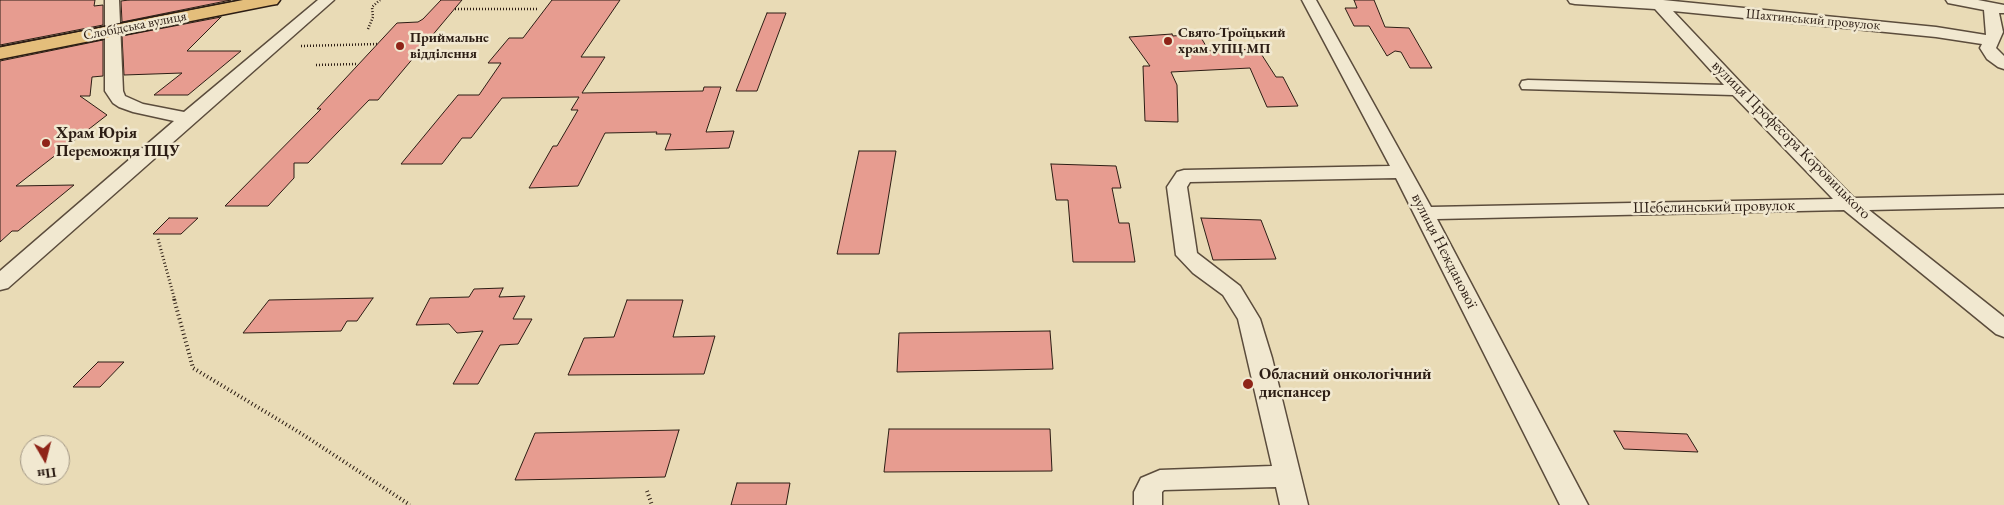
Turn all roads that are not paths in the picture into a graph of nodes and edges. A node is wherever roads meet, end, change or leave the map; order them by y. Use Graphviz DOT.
graph roads {
  1 [pos="112,0"];
  2 [pos="271,0"];
  3 [pos="327,0"];
  4 [pos="1309,0"];
  5 [pos="1575,0"];
  6 [pos="1953,0"];
  7 [pos="249,2"];
  8 [pos="1657,3"];
  9 [pos="1998,8"];
  10 [pos="113,30"];
  11 [pos="1990,40"];
  12 [pos="0,53"];
  13 [pos="2004,64"];
  14 [pos="1528,86"];
  15 [pos="1738,90"];
  16 [pos="188,118"];
  17 [pos="1403,172"];
  18 [pos="2004,201"];
  19 [pos="1849,204"];
  20 [pos="1424,213"];
  21 [pos="0,283"];
  22 [pos="2004,329"];
  23 [pos="1287,476"];
  24 [pos="1148,505"];
  25 [pos="1294,505"];
  26 [pos="1574,505"];
  1 -- 10 [label="street"];
  2 -- 7 [label="main road, Слобідська вулиця"];
  3 -- 16 [label="street"];
  4 -- 17 [label="street, вулиця Нежданової"];
  5 -- 8 [label="street, Шахтинський провулок"];
  6 -- 9 [label="street"];
  7 -- 10 [label="main road, Слобідська вулиця"];
  8 -- 11 [label="street, Шахтинський провулок"];
  8 -- 15 [label="street, вулиця Професора Коровицького"];
  9 -- 11 [label="street"];
  10 -- 12 [label="main road, Слобідська вулиця"];
  10 -- 16 [label="street"];
  11 -- 13 [label="street"];
  14 -- 15 [label="street"];
  15 -- 19 [label="street, вулиця Професора Коровицького"];
  16 -- 21 [label="street"];
  17 -- 20 [label="street, вулиця Нежданової"];
  17 -- 23 [label="street"];
  18 -- 19 [label="street, Шебелинський провулок"];
  19 -- 20 [label="street, Шебелинський провулок"];
  19 -- 22 [label="street, вулиця Професора Коровицького"];
  20 -- 26 [label="street, вулиця Нежданової"];
  23 -- 24 [label="street"];
  23 -- 25 [label="street"];
}
